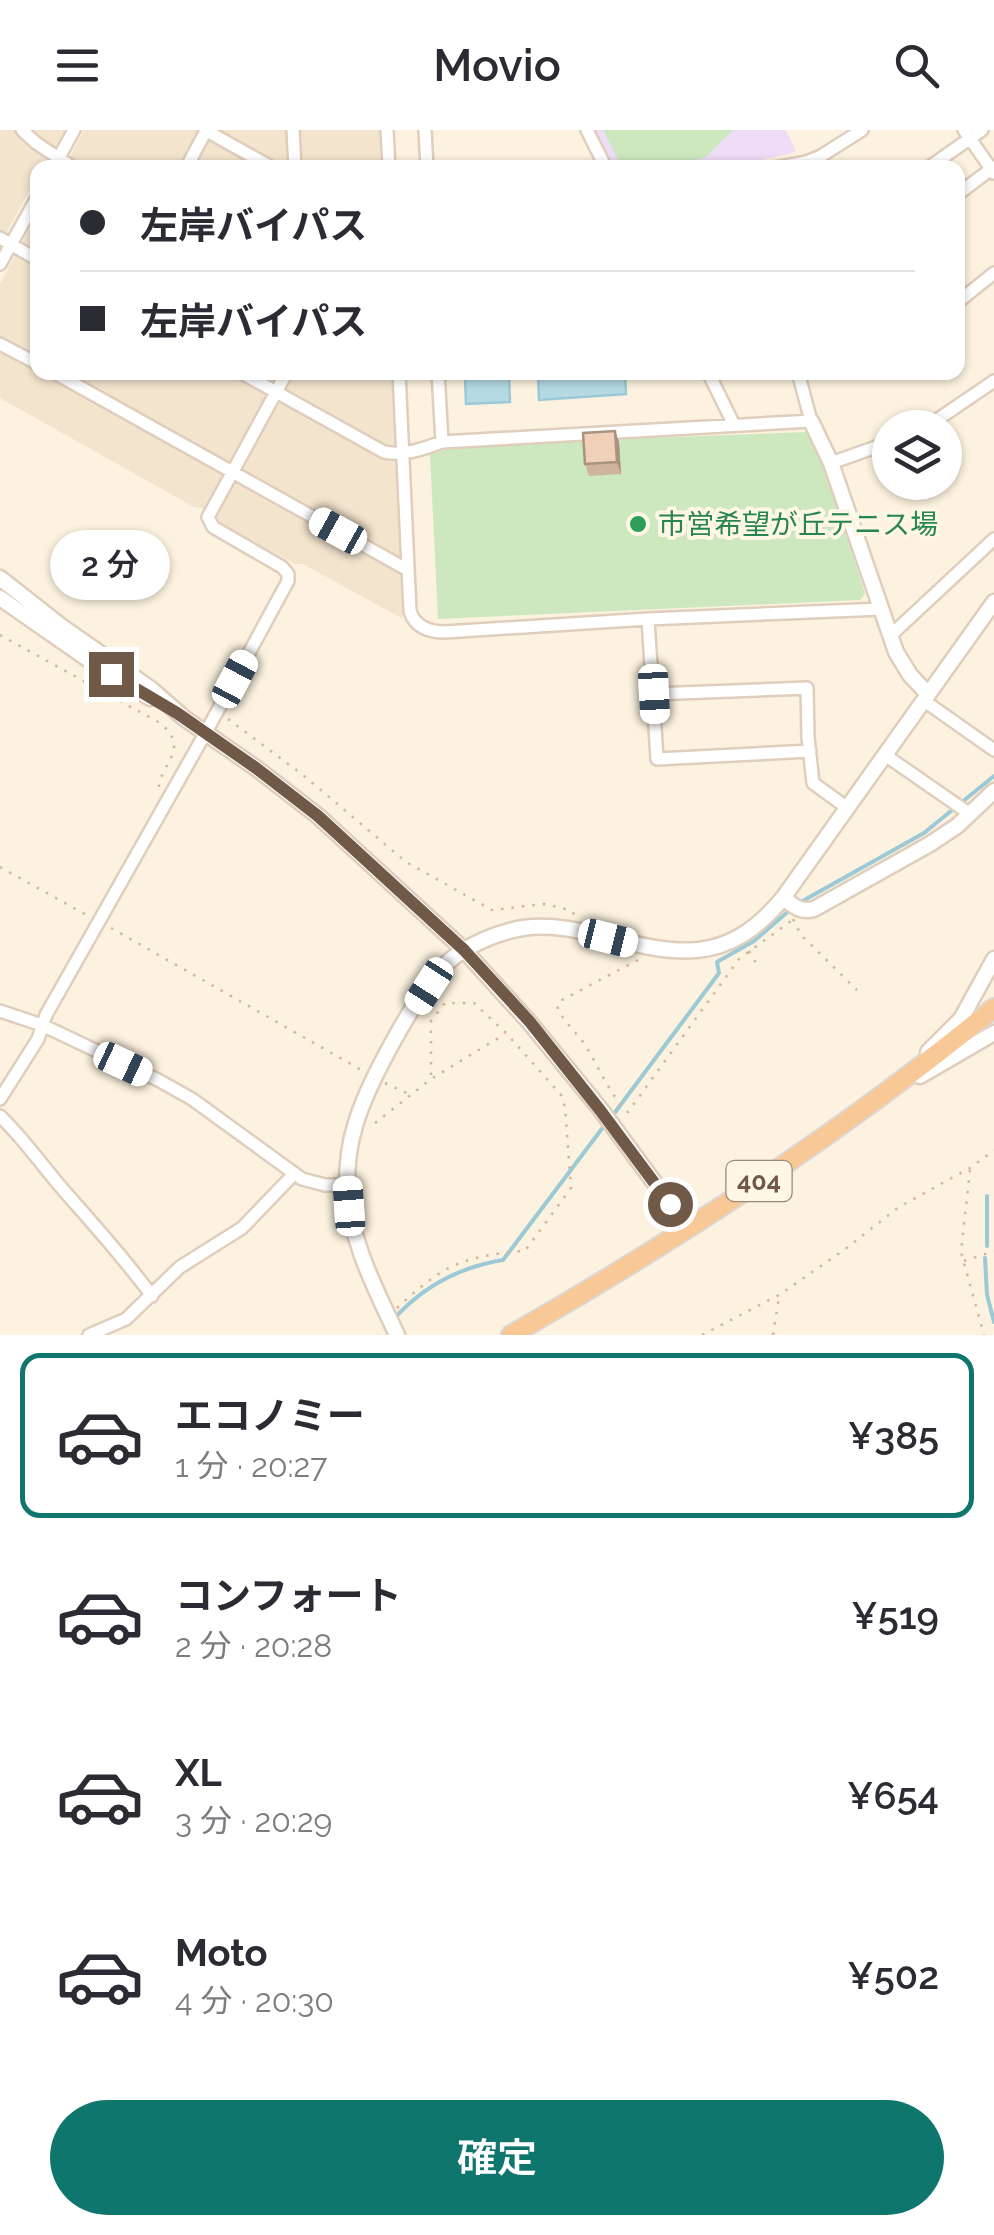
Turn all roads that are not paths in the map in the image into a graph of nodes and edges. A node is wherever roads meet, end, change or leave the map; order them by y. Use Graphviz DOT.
graph roads {
  1 [pos="22,130"];
  2 [pos="74,130"];
  3 [pos="206,130"];
  4 [pos="293,130"];
  5 [pos="387,130"];
  6 [pos="425,130"];
  7 [pos="587,130"];
  8 [pos="862,130"];
  9 [pos="982,130"];
  10 [pos="967,134"];
  11 [pos="53,160"];
  12 [pos="58,160"];
  13 [pos="190,160"];
  14 [pos="258,160"];
  15 [pos="295,160"];
  16 [pos="389,160"];
  17 [pos="427,160"];
  18 [pos="602,160"];
  19 [pos="811,160"];
  20 [pos="937,160"];
  21 [pos="993,170"];
  22 [pos="965,189"];
  23 [pos="30,207"];
  24 [pos="6,241"];
  25 [pos="30,255"];
  26 [pos="0,264"];
  27 [pos="994,273"];
  28 [pos="965,296"];
  29 [pos="0,344"];
  30 [pos="30,360"];
  31 [pos="67,380"];
  32 [pos="254,380"];
  33 [pos="284,380"];
  34 [pos="399,380"];
  35 [pos="438,380"];
  36 [pos="712,380"];
  37 [pos="800,380"];
  38 [pos="994,382"];
  39 [pos="278,393"];
  40 [pos="951,410"];
  41 [pos="811,421"];
  42 [pos="734,425"];
  43 [pos="442,442"];
  44 [pos="872,448"];
  45 [pos="403,453"];
  46 [pos="831,463"];
  47 [pos="234,473"];
  48 [pos="994,540"];
  49 [pos="408,570"];
  50 [pos="0,578"];
  51 [pos="0,598"];
  52 [pos="994,602"];
  53 [pos="882,609"];
  54 [pos="648,619"];
  55 [pos="890,636"];
  56 [pos="654,694"];
  57 [pos="926,697"];
  58 [pos="177,713"];
  59 [pos="206,732"];
  60 [pos="994,750"];
  61 [pos="810,751"];
  62 [pos="885,754"];
  63 [pos="994,791"];
  64 [pos="846,807"];
  65 [pos="970,814"];
  66 [pos="783,898"];
  67 [pos="464,950"];
  68 [pos="994,959"];
  69 [pos="994,1008"];
  70 [pos="0,1011"];
  71 [pos="42,1025"];
  72 [pos="994,1033"];
  73 [pos="0,1099"];
  74 [pos="0,1116"];
  75 [pos="851,1118"];
  76 [pos="294,1174"];
  77 [pos="347,1184"];
  78 [pos="687,1227"];
  79 [pos="152,1296"];
  80 [pos="90,1335"];
  81 [pos="397,1335"];
  82 [pos="510,1335"];
  1 -- 11 [label="street"];
  2 -- 12 [label="street"];
  3 -- 13 [label="street"];
  3 -- 14 [label="street"];
  4 -- 15 [label="street"];
  5 -- 16 [label="street"];
  6 -- 17 [label="street"];
  7 -- 18 [label="street"];
  8 -- 19 [label="street"];
  9 -- 10 [label="street"];
  10 -- 20 [label="street"];
  10 -- 21 [label="street"];
  21 -- 22 [label="street"];
  23 -- 24 [label="street"];
  24 -- 25 [label="street"];
  24 -- 26 [label="street"];
  27 -- 28 [label="street"];
  29 -- 30 [label="street"];
  31 -- 47 [label="street"];
  32 -- 39 [label="street"];
  33 -- 39 [label="street"];
  34 -- 45 [label="street"];
  35 -- 43 [label="street"];
  36 -- 42 [label="street"];
  37 -- 41 [label="street"];
  38 -- 40 [label="street"];
  39 -- 45 [label="street"];
  39 -- 47 [label="street"];
  41 -- 42 [label="street"];
  41 -- 46 [label="street"];
  42 -- 43 [label="street"];
  43 -- 45 [label="street"];
  44 -- 46 [label="street"];
  45 -- 49 [label="street"];
  46 -- 53 [label="street"];
  47 -- 49 [label="street"];
  47 -- 59 [label="street"];
  48 -- 55 [label="street"];
  49 -- 54 [label="street"];
  50 -- 58 [label="street"];
  51 -- 58 [label="street"];
  52 -- 57 [label="street"];
  53 -- 54 [label="street"];
  53 -- 55 [label="street"];
  54 -- 56 [label="street"];
  55 -- 57 [label="street"];
  56 -- 61 [label="street"];
  56 -- 61 [label="street"];
  57 -- 60 [label="street"];
  57 -- 62 [label="street"];
  58 -- 59 [label="street"];
  59 -- 67 [label="street"];
  59 -- 71 [label="street"];
  61 -- 64 [label="street"];
  62 -- 64 [label="street"];
  62 -- 65 [label="street"];
  63 -- 65 [label="street"];
  64 -- 66 [label="street"];
  65 -- 66 [label="street"];
  66 -- 67 [label="street"];
  67 -- 77 [label="street"];
  67 -- 78 [label="street"];
  68 -- 75 [label="street"];
  69 -- 75 [label="highway, 404"];
  70 -- 71 [label="street"];
  71 -- 73 [label="street"];
  71 -- 76 [label="street"];
  72 -- 75 [label="street"];
  74 -- 79 [label="street"];
  75 -- 78 [label="highway, 404"];
  76 -- 77 [label="street"];
  76 -- 79 [label="street"];
  77 -- 81 [label="street"];
  78 -- 82 [label="highway, 404"];
  79 -- 80 [label="street"];
}
